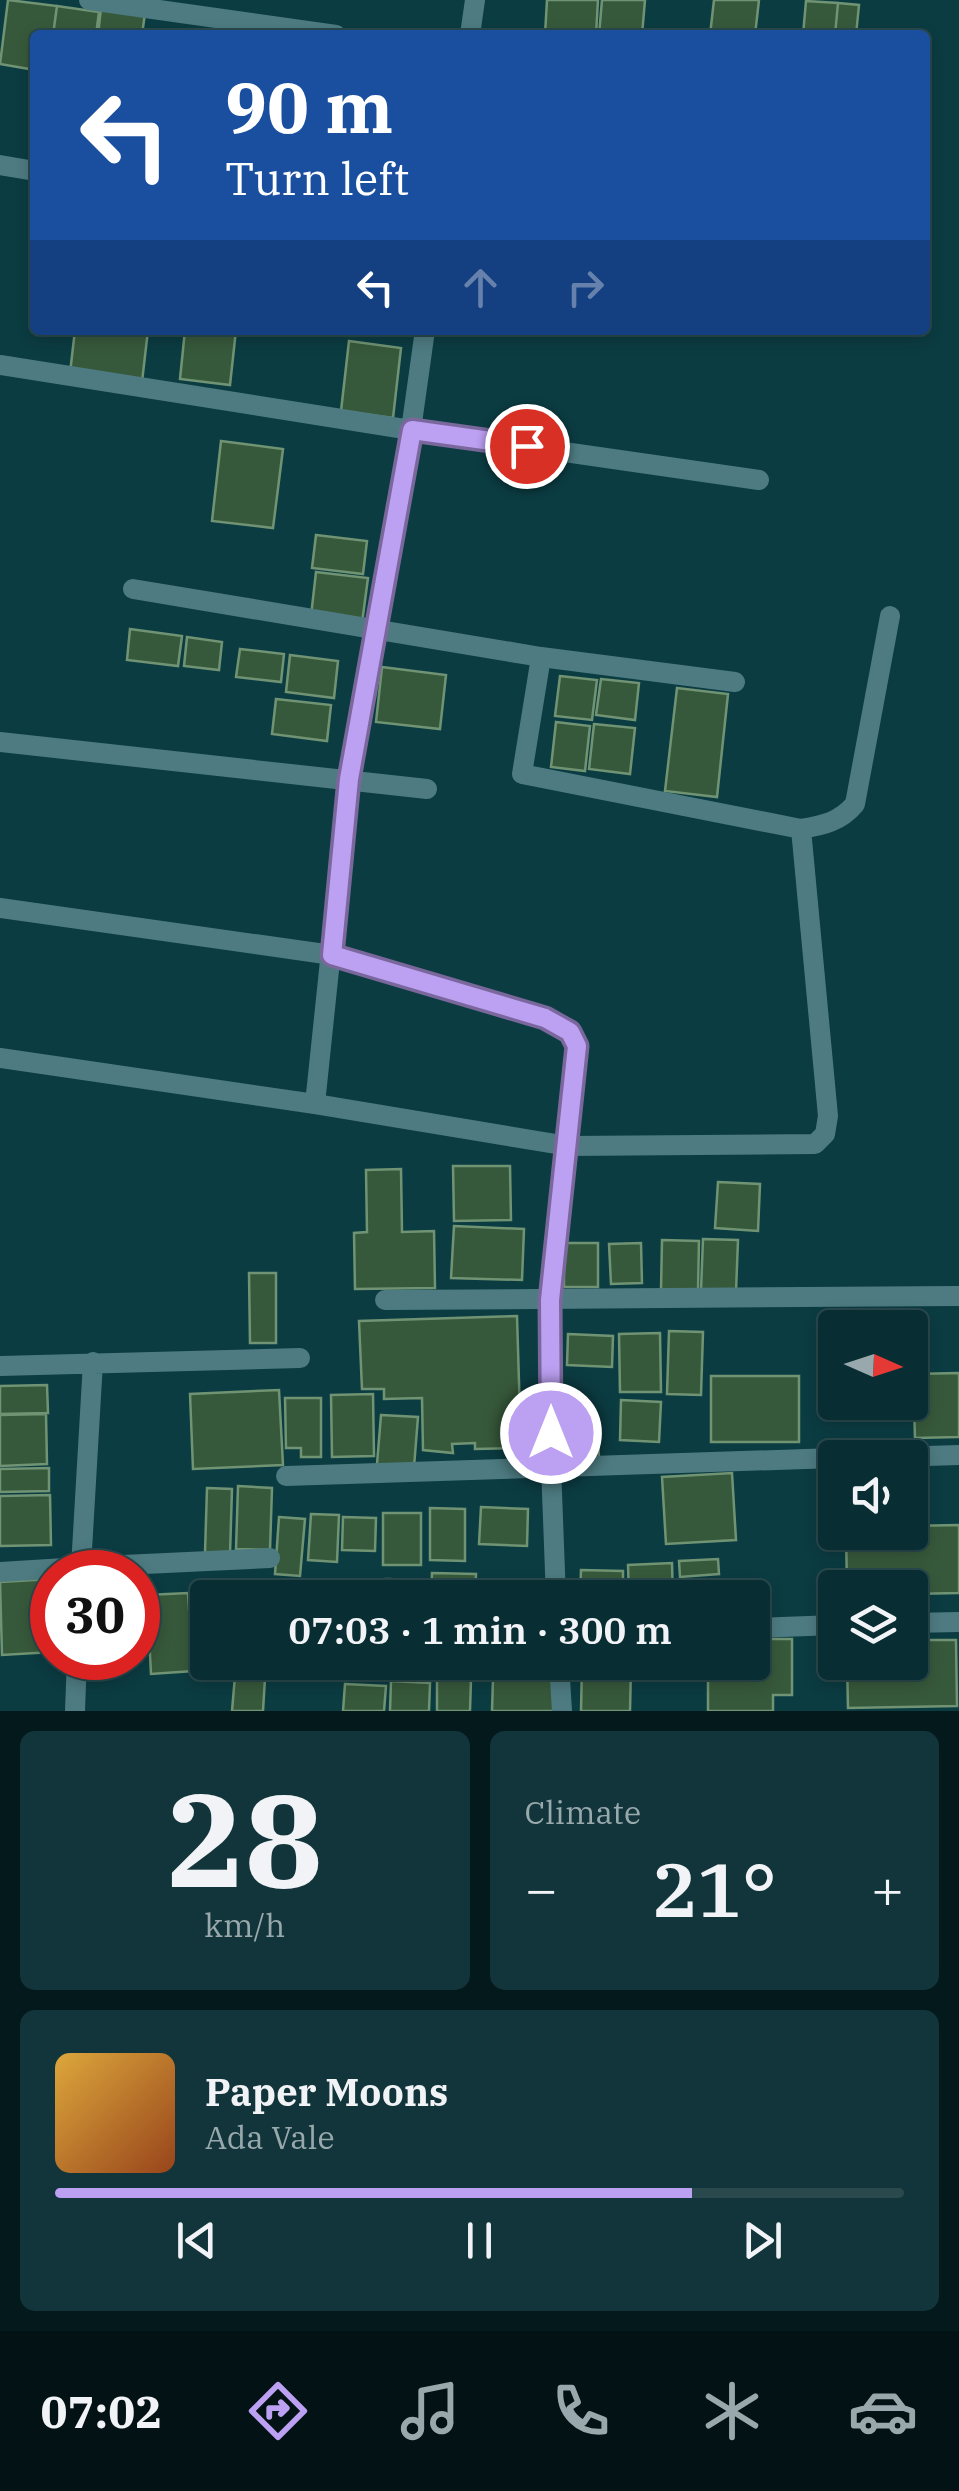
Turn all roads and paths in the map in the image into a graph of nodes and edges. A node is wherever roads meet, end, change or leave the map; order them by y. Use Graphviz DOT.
graph roads {
  1 [pos="89,0"];
  2 [pos="475,0"];
  3 [pos="301,30"];
  4 [pos="471,30"];
  5 [pos="0,165"];
  6 [pos="30,169"];
  7 [pos="424,335"];
  8 [pos="0,365"];
  9 [pos="412,430"];
  10 [pos="759,480"];
  11 [pos="133,589"];
  12 [pos="890,616"];
  13 [pos="374,628"];
  14 [pos="541,657"];
  15 [pos="735,682"];
  16 [pos="0,742"];
  17 [pos="349,779"];
  18 [pos="427,789"];
  19 [pos="801,829"];
  20 [pos="0,908"];
  21 [pos="332,955"];
  22 [pos="0,1058"];
  23 [pos="315,1104"];
  24 [pos="568,1146"];
  25 [pos="959,1296"];
  26 [pos="385,1300"];
  27 [pos="550,1300"];
  28 [pos="300,1358"];
  29 [pos="93,1362"];
  30 [pos="0,1366"];
  31 [pos="959,1455"];
  32 [pos="928,1456"];
  33 [pos="818,1458"];
  34 [pos="551,1466"];
  35 [pos="286,1476"];
  36 [pos="82,1550"];
  37 [pos="270,1558"];
  38 [pos="160,1565"];
  39 [pos="30,1571"];
  40 [pos="0,1572"];
  41 [pos="555,1580"];
  42 [pos="959,1622"];
  43 [pos="928,1623"];
  44 [pos="818,1626"];
  45 [pos="770,1627"];
  46 [pos="76,1680"];
  47 [pos="560,1680"];
  48 [pos="74,1711"];
  49 [pos="562,1711"];
  1 -- 3 [label="street"];
  2 -- 4 [label="street"];
  5 -- 6 [label="street"];
  7 -- 9 [label="street"];
  8 -- 9 [label="street"];
  9 -- 10 [label="street"];
  9 -- 13 [label="street"];
  11 -- 13 [label="street"];
  12 -- 19 [label="street"];
  13 -- 14 [label="street"];
  13 -- 17 [label="street"];
  14 -- 15 [label="street"];
  14 -- 19 [label="street"];
  16 -- 17 [label="street"];
  17 -- 18 [label="street"];
  17 -- 21 [label="street"];
  19 -- 24 [label="street"];
  20 -- 21 [label="street"];
  21 -- 23 [label="street"];
  21 -- 24 [label="street"];
  22 -- 23 [label="street"];
  23 -- 24 [label="street"];
  24 -- 27 [label="street"];
  25 -- 27 [label="street"];
  26 -- 27 [label="street"];
  27 -- 34 [label="street"];
  28 -- 29 [label="street"];
  29 -- 30 [label="street"];
  29 -- 36 [label="street"];
  31 -- 32 [label="street"];
  33 -- 34 [label="street"];
  34 -- 35 [label="street"];
  34 -- 41 [label="street"];
  37 -- 38 [label="street"];
  39 -- 40 [label="street"];
  42 -- 43 [label="street"];
  44 -- 45 [label="street"];
  46 -- 48 [label="street"];
  47 -- 49 [label="street"];
}
